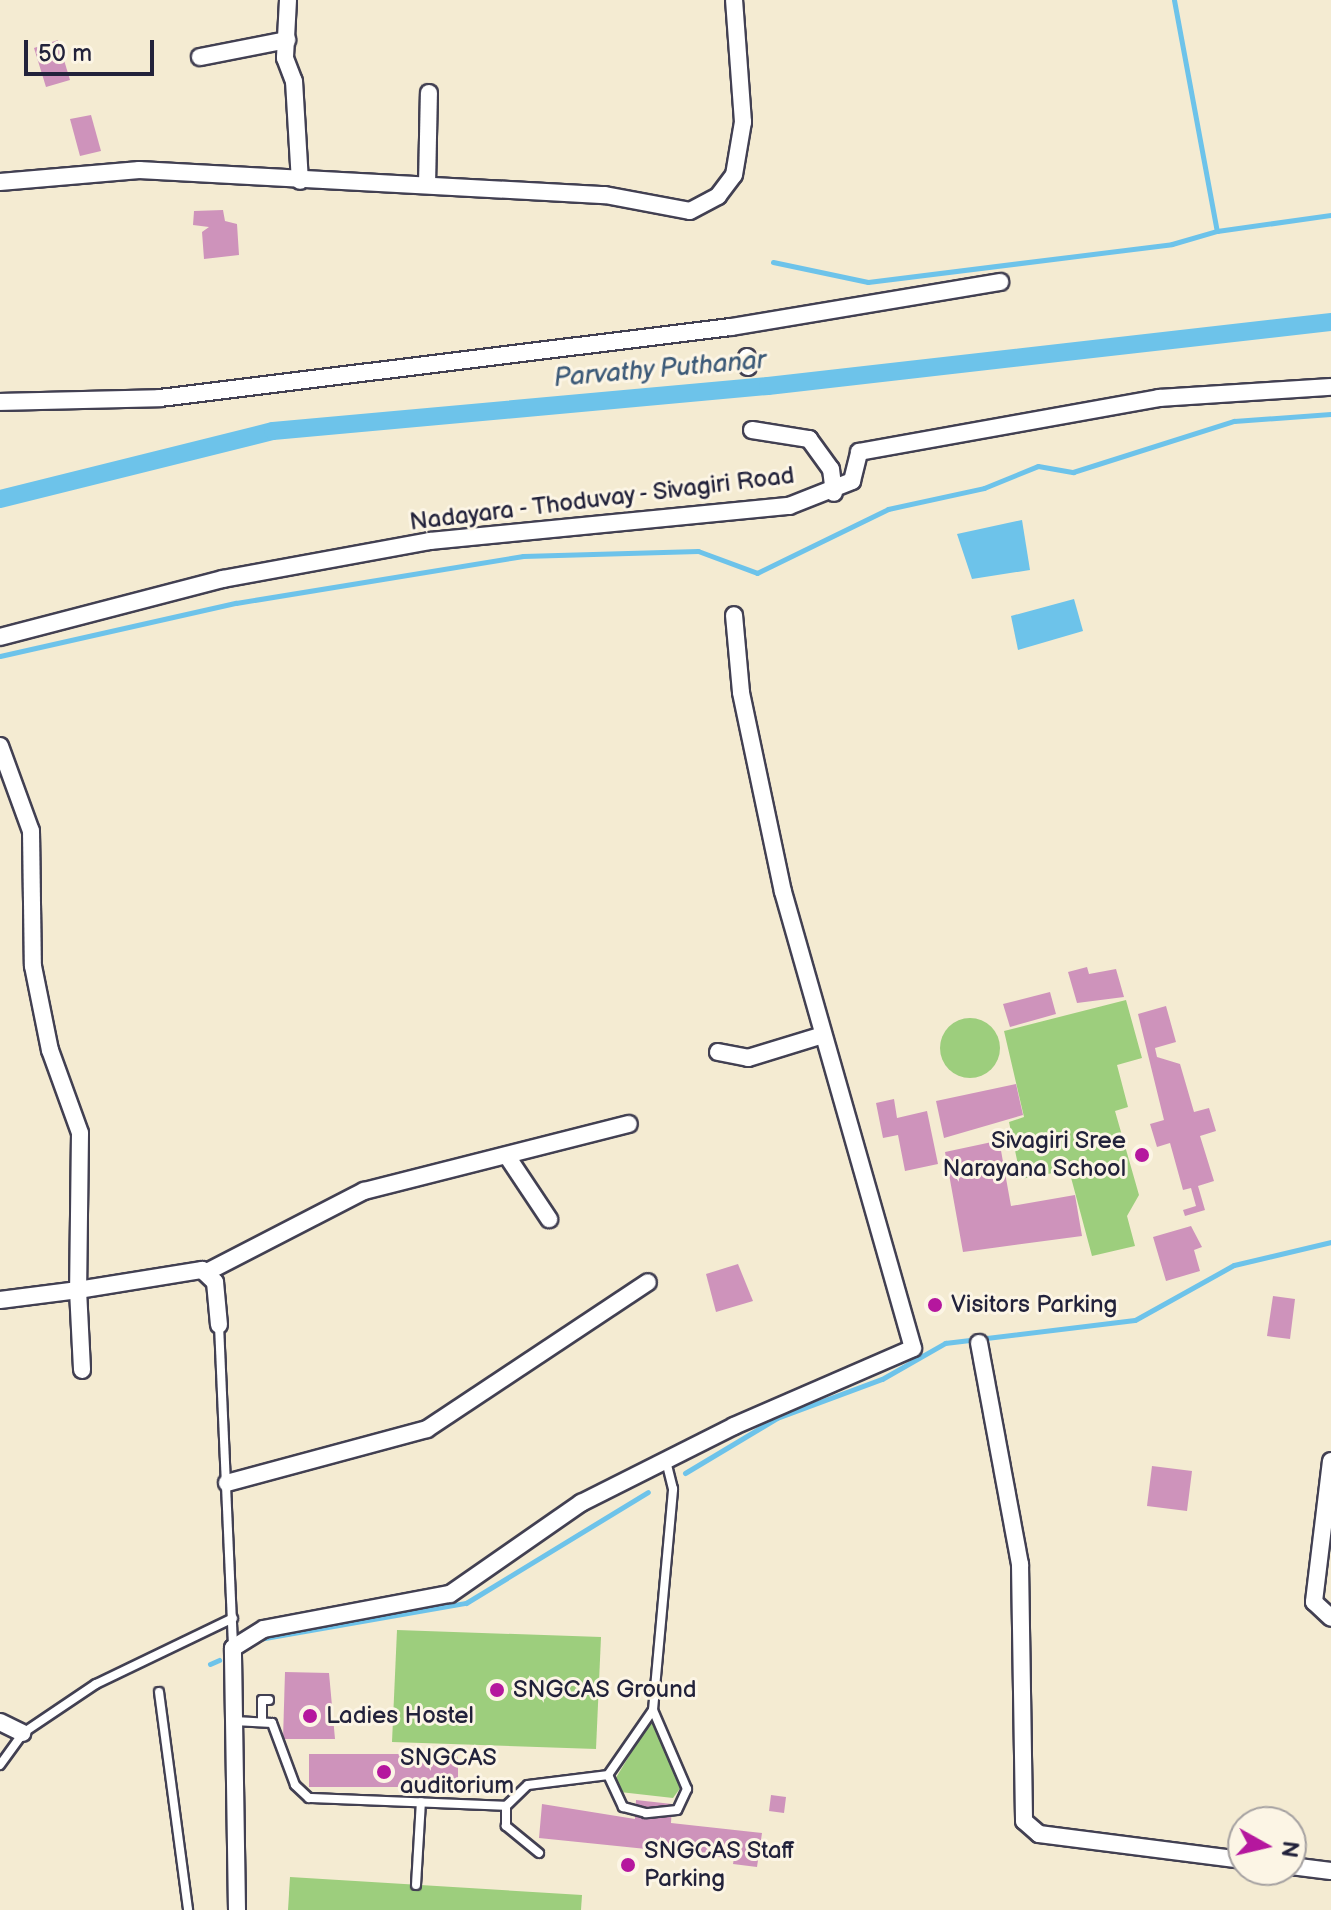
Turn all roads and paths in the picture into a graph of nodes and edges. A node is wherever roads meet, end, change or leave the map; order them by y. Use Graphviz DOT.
graph roads {
  1 [pos="288,0"];
  2 [pos="734,0"];
  3 [pos="287,40"];
  4 [pos="200,57"];
  5 [pos="429,93"];
  6 [pos="300,181"];
  7 [pos="0,182"];
  8 [pos="427,185"];
  9 [pos="1000,282"];
  10 [pos="1331,387"];
  11 [pos="0,402"];
  12 [pos="752,430"];
  13 [pos="834,493"];
  14 [pos="734,615"];
  15 [pos="0,637"];
  16 [pos="0,746"];
  17 [pos="823,1035"];
  18 [pos="718,1052"];
  19 [pos="629,1124"];
  20 [pos="507,1156"];
  21 [pos="549,1219"];
  22 [pos="207,1272"];
  23 [pos="648,1282"];
  24 [pos="78,1290"];
  25 [pos="0,1300"];
  26 [pos="219,1325"];
  27 [pos="979,1343"];
  28 [pos="82,1370"];
  29 [pos="666,1460"];
  30 [pos="1331,1461"];
  31 [pos="227,1483"];
  32 [pos="233,1618"];
  33 [pos="1331,1618"];
  34 [pos="233,1648"];
  35 [pos="159,1692"];
  36 [pos="269,1700"];
  37 [pos="653,1710"];
  38 [pos="234,1721"];
  39 [pos="262,1721"];
  40 [pos="0,1722"];
  41 [pos="23,1733"];
  42 [pos="0,1765"];
  43 [pos="608,1775"];
  44 [pos="421,1802"];
  45 [pos="506,1806"];
  46 [pos="539,1853"];
  47 [pos="1227,1858"];
  48 [pos="1307,1868"];
  49 [pos="1331,1871"];
  50 [pos="416,1885"];
  51 [pos="188,1910"];
  52 [pos="237,1910"];
  1 -- 3 [label="street"];
  2 -- 8 [label="street"];
  3 -- 4 [label="street"];
  3 -- 6 [label="street"];
  5 -- 8 [label="street"];
  6 -- 7 [label="street"];
  6 -- 8 [label="street"];
  9 -- 11 [label="street"];
  10 -- 13 [label="street, Nadayara - Thoduvay - Sivagiri Road"];
  12 -- 13 [label="street"];
  13 -- 15 [label="street, Nadayara - Thoduvay - Sivagiri Road"];
  14 -- 17 [label="street"];
  16 -- 24 [label="street"];
  17 -- 18 [label="street"];
  17 -- 29 [label="street"];
  19 -- 20 [label="street"];
  20 -- 21 [label="street"];
  20 -- 22 [label="street"];
  22 -- 24 [label="street"];
  22 -- 26 [label="street"];
  23 -- 31 [label="street"];
  24 -- 25 [label="street"];
  24 -- 28 [label="street"];
  26 -- 31 [label="lane"];
  27 -- 47 [label="street"];
  29 -- 34 [label="street"];
  29 -- 37 [label="lane"];
  30 -- 33 [label="street"];
  31 -- 32 [label="lane"];
  32 -- 34 [label="lane"];
  32 -- 41 [label="lane"];
  34 -- 38 [label="street"];
  35 -- 51 [label="lane"];
  36 -- 39 [label="lane"];
  37 -- 43 [label="lane"];
  37 -- 43 [label="lane"];
  38 -- 39 [label="lane"];
  38 -- 52 [label="street"];
  39 -- 44 [label="lane"];
  40 -- 41 [label="street"];
  41 -- 42 [label="lane"];
  43 -- 45 [label="lane"];
  44 -- 45 [label="lane"];
  44 -- 50 [label="lane"];
  45 -- 46 [label="lane"];
  48 -- 49 [label="street"];
}
